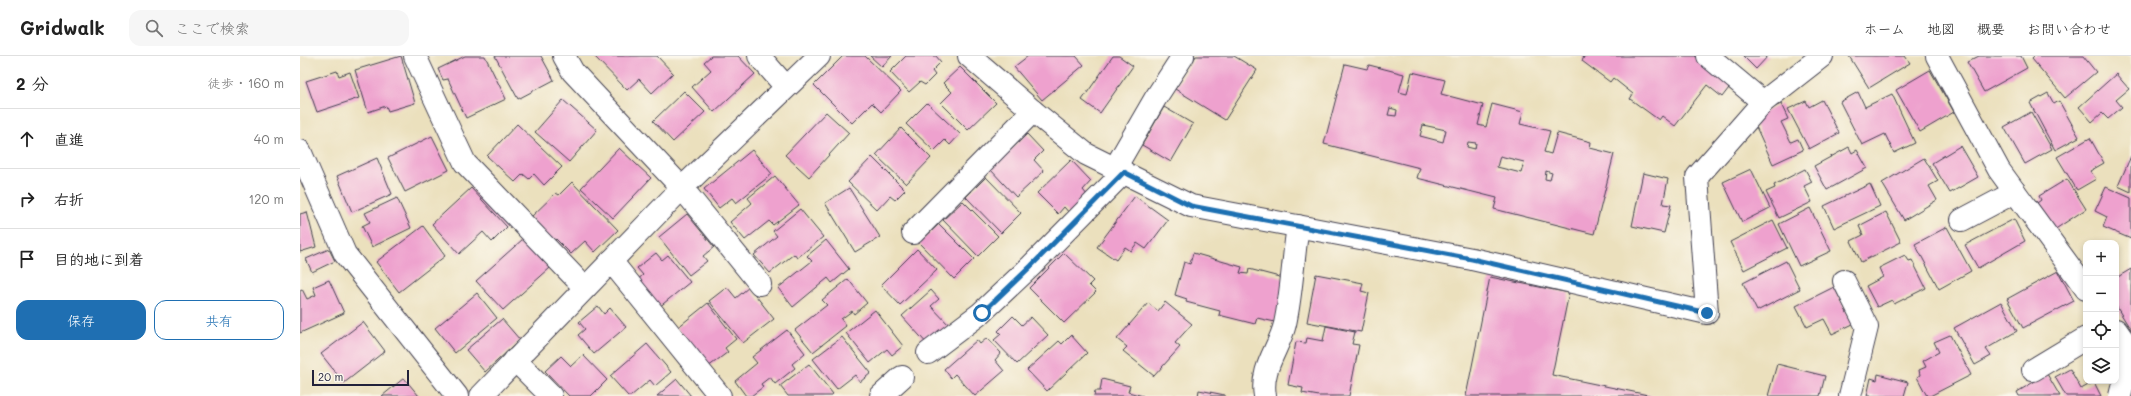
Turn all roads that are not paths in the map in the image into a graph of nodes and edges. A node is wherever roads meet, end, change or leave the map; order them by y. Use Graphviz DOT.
graph roads {
  1 [pos="564,56"];
  2 [pos="759,56"];
  3 [pos="819,56"];
  4 [pos="970,56"];
  5 [pos="1183,56"];
  6 [pos="1708,56"];
  7 [pos="1822,56"];
  8 [pos="1937,56"];
  9 [pos="418,57"];
  10 [pos="786,87"];
  11 [pos="1763,102"];
  12 [pos="1033,111"];
  13 [pos="300,151"];
  14 [pos="1119,170"];
  15 [pos="682,188"];
  16 [pos="2015,192"];
  17 [pos="1962,220"];
  18 [pos="1298,226"];
  19 [pos="913,233"];
  20 [pos="611,262"];
  21 [pos="1844,281"];
  22 [pos="760,284"];
  23 [pos="2083,285"];
  24 [pos="585,288"];
  25 [pos="2119,334"];
  26 [pos="2083,340"];
  27 [pos="2131,351"];
  28 [pos="928,353"];
  29 [pos="515,360"];
  30 [pos="2033,370"];
  31 [pos="902,377"];
  32 [pos="456,396"];
  33 [pos="481,396"];
  34 [pos="551,396"];
  35 [pos="720,396"];
  36 [pos="881,396"];
  37 [pos="1265,396"];
  38 [pos="1850,396"];
  39 [pos="2120,396"];
  1 -- 15 [label="street"];
  2 -- 10 [label="street"];
  3 -- 10 [label="street"];
  4 -- 12 [label="street"];
  5 -- 14 [label="street"];
  6 -- 11 [label="street"];
  7 -- 11 [label="street"];
  8 -- 16 [label="street"];
  9 -- 24 [label="street"];
  10 -- 15 [label="street"];
  11 -- 18 [label="street"];
  12 -- 14 [label="street"];
  12 -- 19 [label="street"];
  13 -- 32 [label="street"];
  14 -- 18 [label="street"];
  14 -- 28 [label="street"];
  15 -- 20 [label="street"];
  15 -- 22 [label="street"];
  16 -- 17 [label="street"];
  16 -- 23 [label="street"];
  18 -- 37 [label="street"];
  20 -- 24 [label="street"];
  20 -- 35 [label="street"];
  21 -- 38 [label="street"];
  24 -- 29 [label="street"];
  25 -- 27 [label="street"];
  26 -- 30 [label="street"];
  27 -- 39 [label="street"];
  29 -- 33 [label="street"];
  29 -- 34 [label="street"];
  31 -- 36 [label="street"];
}
